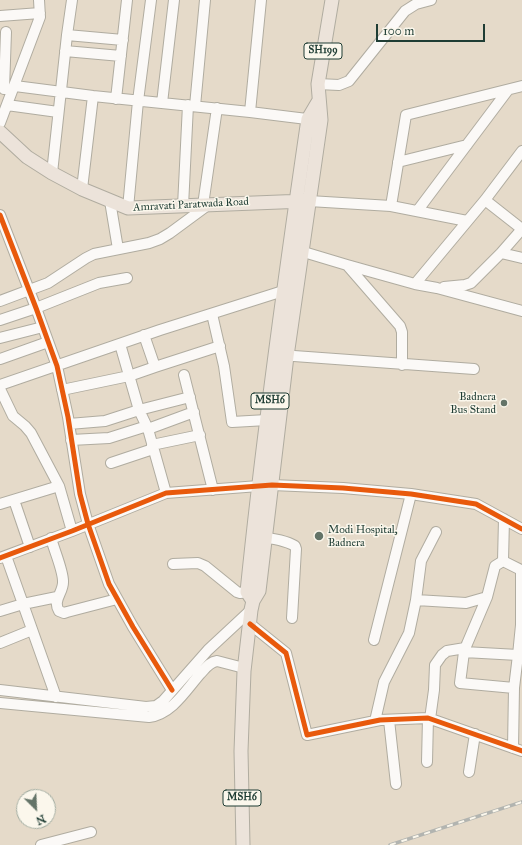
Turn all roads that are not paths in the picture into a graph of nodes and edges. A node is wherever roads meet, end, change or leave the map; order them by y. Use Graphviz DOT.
graph roads {
  1 [pos="39,0"];
  2 [pos="72,0"];
  3 [pos="127,0"];
  4 [pos="151,0"];
  5 [pos="174,0"];
  6 [pos="205,0"];
  7 [pos="261,0"];
  8 [pos="332,0"];
  9 [pos="431,0"];
  10 [pos="40,13"];
  11 [pos="0,16"];
  12 [pos="6,32"];
  13 [pos="67,35"];
  14 [pos="123,40"];
  15 [pos="65,51"];
  16 [pos="121,56"];
  17 [pos="318,84"];
  18 [pos="522,86"];
  19 [pos="8,88"];
  20 [pos="508,90"];
  21 [pos="61,92"];
  22 [pos="92,96"];
  23 [pos="116,99"];
  24 [pos="138,101"];
  25 [pos="162,103"];
  26 [pos="7,105"];
  27 [pos="191,106"];
  28 [pos="217,108"];
  29 [pos="58,112"];
  30 [pos="250,112"];
  31 [pos="314,120"];
  32 [pos="0,123"];
  33 [pos="0,132"];
  34 [pos="467,145"];
  35 [pos="522,151"];
  36 [pos="398,162"];
  37 [pos="52,173"];
  38 [pos="82,189"];
  39 [pos="302,200"];
  40 [pos="485,200"];
  41 [pos="110,201"];
  42 [pos="205,205"];
  43 [pos="183,206"];
  44 [pos="391,206"];
  45 [pos="128,208"];
  46 [pos="418,210"];
  47 [pos="0,214"];
  48 [pos="467,221"];
  49 [pos="2,225"];
  50 [pos="522,229"];
  51 [pos="290,248"];
  52 [pos="118,249"];
  53 [pos="303,250"];
  54 [pos="501,253"];
  55 [pos="522,258"];
  56 [pos="346,265"];
  57 [pos="127,278"];
  58 [pos="416,284"];
  59 [pos="438,288"];
  60 [pos="29,290"];
  61 [pos="283,291"];
  62 [pos="0,301"];
  63 [pos="36,308"];
  64 [pos="522,311"];
  65 [pos="212,314"];
  66 [pos="0,320"];
  67 [pos="43,327"];
  68 [pos="144,335"];
  69 [pos="0,338"];
  70 [pos="48,342"];
  71 [pos="120,344"];
  72 [pos="220,346"];
  73 [pos="281,355"];
  74 [pos="0,359"];
  75 [pos="402,365"];
  76 [pos="57,366"];
  77 [pos="155,367"];
  78 [pos="474,369"];
  79 [pos="184,375"];
  80 [pos="129,376"];
  81 [pos="0,385"];
  82 [pos="0,388"];
  83 [pos="62,390"];
  84 [pos="190,397"];
  85 [pos="139,410"];
  86 [pos="194,412"];
  87 [pos="267,420"];
  88 [pos="69,424"];
  89 [pos="147,427"];
  90 [pos="200,435"];
  91 [pos="71,440"];
  92 [pos="153,447"];
  93 [pos="111,463"];
  94 [pos="272,485"];
  95 [pos="59,486"];
  96 [pos="258,486"];
  97 [pos="214,490"];
  98 [pos="166,493"];
  99 [pos="412,494"];
  100 [pos="14,500"];
  101 [pos="0,504"];
  102 [pos="504,519"];
  103 [pos="88,524"];
  104 [pos="522,529"];
  105 [pos="72,531"];
  106 [pos="436,532"];
  107 [pos="259,537"];
  108 [pos="51,538"];
  109 [pos="30,547"];
  110 [pos="3,557"];
  111 [pos="503,561"];
  112 [pos="172,564"];
  113 [pos="521,565"];
  114 [pos="58,597"];
  115 [pos="487,597"];
  116 [pos="252,598"];
  117 [pos="117,599"];
  118 [pos="416,600"];
  119 [pos="23,604"];
  120 [pos="0,611"];
  121 [pos="292,618"];
  122 [pos="250,624"];
  123 [pos="32,630"];
  124 [pos="374,640"];
  125 [pos="0,643"];
  126 [pos="209,649"];
  127 [pos="464,650"];
  128 [pos="518,655"];
  129 [pos="214,662"];
  130 [pos="244,668"];
  131 [pos="514,688"];
  132 [pos="0,690"];
  133 [pos="172,690"];
  134 [pos="56,697"];
  135 [pos="0,703"];
  136 [pos="429,719"];
  137 [pos="389,720"];
  138 [pos="375,721"];
  139 [pos="475,734"];
  140 [pos="518,750"];
  141 [pos="427,762"];
  142 [pos="469,772"];
  143 [pos="396,784"];
  144 [pos="91,832"];
  145 [pos="41,845"];
  146 [pos="243,845"];
  1 -- 10 [label="street"];
  2 -- 13 [label="street"];
  3 -- 14 [label="street"];
  4 -- 24 [label="street"];
  5 -- 25 [label="street"];
  6 -- 27 [label="street"];
  7 -- 30 [label="street"];
  8 -- 17 [label="main road, SH199"];
  9 -- 17 [label="street"];
  10 -- 11 [label="street"];
  10 -- 19 [label="street"];
  12 -- 19 [label="street"];
  13 -- 14 [label="street"];
  13 -- 15 [label="street"];
  14 -- 16 [label="street"];
  15 -- 16 [label="street"];
  15 -- 21 [label="street"];
  16 -- 23 [label="street"];
  17 -- 31 [label="main road, SH199"];
  18 -- 20 [label="street"];
  19 -- 21 [label="street"];
  19 -- 26 [label="street"];
  20 -- 34 [label="street"];
  20 -- 36 [label="street"];
  21 -- 22 [label="street"];
  21 -- 29 [label="street"];
  22 -- 23 [label="street"];
  22 -- 38 [label="street"];
  23 -- 24 [label="street"];
  24 -- 25 [label="street"];
  24 -- 45 [label="street"];
  25 -- 27 [label="street"];
  26 -- 29 [label="street"];
  26 -- 32 [label="street"];
  27 -- 28 [label="street"];
  27 -- 43 [label="street"];
  28 -- 30 [label="street"];
  28 -- 42 [label="street"];
  29 -- 37 [label="street"];
  30 -- 31 [label="street"];
  31 -- 39 [label="main road, SH199"];
  33 -- 37 [label="main road, Amravati Paratwada Road"];
  34 -- 36 [label="street"];
  34 -- 46 [label="street"];
  35 -- 40 [label="street"];
  36 -- 44 [label="street"];
  37 -- 38 [label="main road, Amravati Paratwada Road"];
  38 -- 41 [label="main road, Amravati Paratwada Road"];
  39 -- 42 [label="main road, Amravati Paratwada Road"];
  39 -- 44 [label="street"];
  39 -- 51 [label="main road, MSH6"];
  39 -- 53 [label="main road, MSH6"];
  40 -- 48 [label="street"];
  40 -- 50 [label="street"];
  41 -- 45 [label="main road, Amravati Paratwada Road"];
  41 -- 52 [label="street"];
  42 -- 43 [label="main road, Amravati Paratwada Road"];
  42 -- 52 [label="street"];
  43 -- 45 [label="main road, Amravati Paratwada Road"];
  44 -- 46 [label="street"];
  46 -- 48 [label="street"];
  47 -- 49 [label="street"];
  48 -- 58 [label="street"];
  49 -- 60 [label="street"];
  50 -- 54 [label="street"];
  51 -- 53 [label="street"];
  51 -- 61 [label="main road, MSH6"];
  52 -- 60 [label="street"];
  53 -- 56 [label="street"];
  53 -- 73 [label="main road, MSH6"];
  54 -- 55 [label="street"];
  54 -- 59 [label="street"];
  56 -- 58 [label="street"];
  56 -- 75 [label="street"];
  57 -- 63 [label="street"];
  58 -- 59 [label="street"];
  59 -- 64 [label="street"];
  60 -- 62 [label="street"];
  60 -- 63 [label="street"];
  61 -- 65 [label="street"];
  61 -- 73 [label="main road, MSH6"];
  63 -- 66 [label="street"];
  63 -- 67 [label="street"];
  65 -- 68 [label="street"];
  65 -- 72 [label="street"];
  67 -- 69 [label="street"];
  67 -- 70 [label="street"];
  68 -- 71 [label="street"];
  68 -- 77 [label="street"];
  70 -- 74 [label="street"];
  70 -- 76 [label="street"];
  71 -- 76 [label="street"];
  71 -- 80 [label="street"];
  72 -- 77 [label="street"];
  72 -- 87 [label="street"];
  73 -- 75 [label="street"];
  73 -- 87 [label="main road, MSH6"];
  73 -- 94 [label="main road, MSH6"];
  75 -- 78 [label="street"];
  76 -- 81 [label="street"];
  76 -- 83 [label="street"];
  77 -- 80 [label="street"];
  79 -- 84 [label="street"];
  80 -- 83 [label="street"];
  80 -- 85 [label="street"];
  82 -- 95 [label="street"];
  83 -- 88 [label="street"];
  84 -- 85 [label="street"];
  84 -- 86 [label="street"];
  85 -- 88 [label="street"];
  85 -- 89 [label="street"];
  86 -- 89 [label="street"];
  86 -- 90 [label="street"];
  87 -- 96 [label="main road, MSH6"];
  88 -- 91 [label="street"];
  89 -- 91 [label="street"];
  89 -- 92 [label="street"];
  90 -- 92 [label="street"];
  90 -- 97 [label="street"];
  91 -- 103 [label="street"];
  92 -- 93 [label="street"];
  92 -- 98 [label="street"];
  94 -- 96 [label="street"];
  94 -- 99 [label="street"];
  94 -- 107 [label="main road, MSH6"];
  95 -- 100 [label="street"];
  95 -- 105 [label="street"];
  96 -- 97 [label="street"];
  96 -- 107 [label="main road, MSH6"];
  97 -- 98 [label="street"];
  98 -- 103 [label="street"];
  99 -- 102 [label="street"];
  99 -- 124 [label="street"];
  100 -- 101 [label="street"];
  100 -- 109 [label="street"];
  102 -- 104 [label="street"];
  102 -- 111 [label="street"];
  103 -- 105 [label="street"];
  103 -- 117 [label="street"];
  105 -- 108 [label="street"];
  106 -- 118 [label="street"];
  107 -- 116 [label="main road, MSH6"];
  107 -- 121 [label="street"];
  108 -- 109 [label="street"];
  108 -- 114 [label="street"];
  109 -- 110 [label="street"];
  110 -- 119 [label="street"];
  111 -- 113 [label="street"];
  111 -- 115 [label="street"];
  112 -- 116 [label="street"];
  113 -- 128 [label="street"];
  114 -- 117 [label="street"];
  114 -- 119 [label="street"];
  115 -- 118 [label="street"];
  115 -- 127 [label="street"];
  116 -- 122 [label="main road, MSH6"];
  116 -- 126 [label="street"];
  117 -- 133 [label="street"];
  118 -- 138 [label="street"];
  119 -- 120 [label="street"];
  119 -- 123 [label="street"];
  122 -- 130 [label="main road, MSH6"];
  122 -- 138 [label="street"];
  123 -- 125 [label="street"];
  123 -- 134 [label="street"];
  126 -- 129 [label="street"];
  126 -- 133 [label="street"];
  127 -- 128 [label="street"];
  127 -- 131 [label="street"];
  127 -- 136 [label="street"];
  128 -- 131 [label="street"];
  129 -- 130 [label="street"];
  129 -- 135 [label="street"];
  130 -- 146 [label="main road, MSH6"];
  131 -- 140 [label="street"];
  132 -- 134 [label="street"];
  133 -- 134 [label="street"];
  136 -- 137 [label="street"];
  136 -- 139 [label="street"];
  136 -- 141 [label="street"];
  137 -- 138 [label="street"];
  137 -- 143 [label="street"];
  139 -- 140 [label="street"];
  139 -- 142 [label="street"];
  144 -- 145 [label="street"];
}
